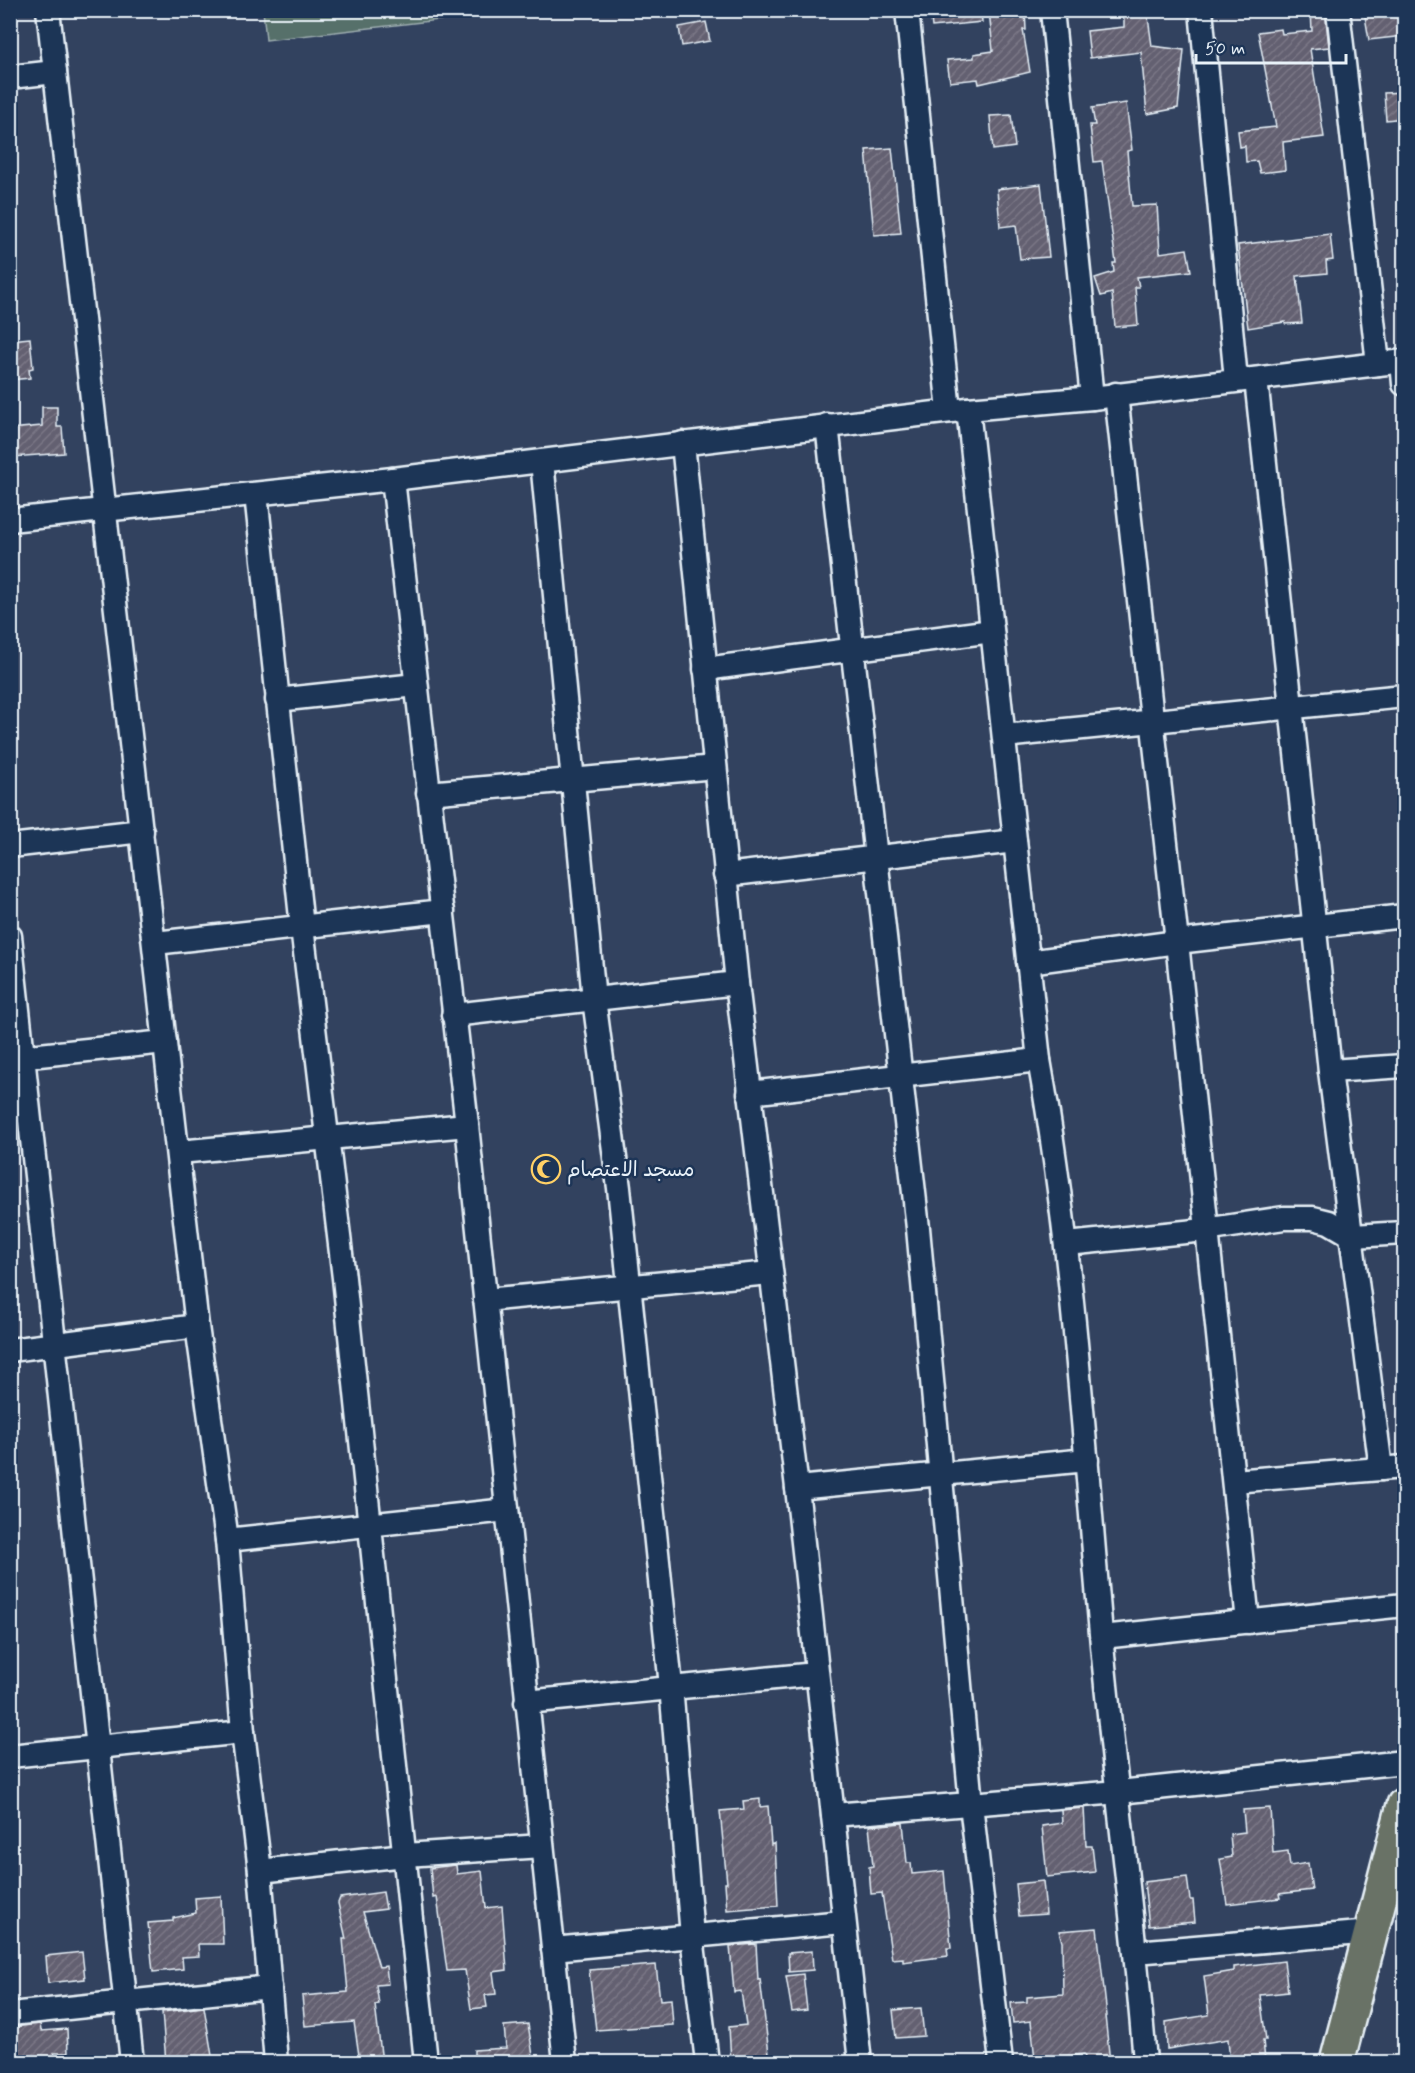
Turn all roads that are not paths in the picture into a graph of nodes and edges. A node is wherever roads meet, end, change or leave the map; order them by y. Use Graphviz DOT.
graph roads {
  1 [pos="48,10"];
  2 [pos="907,10"];
  3 [pos="1052,10"];
  4 [pos="1201,10"];
  5 [pos="1338,10"];
  6 [pos="55,72"];
  7 [pos="10,77"];
  8 [pos="1403,361"];
  9 [pos="1378,364"];
  10 [pos="1246,379"];
  11 [pos="1404,384"];
  12 [pos="1116,394"];
  13 [pos="1092,398"];
  14 [pos="959,410"];
  15 [pos="827,425"];
  16 [pos="683,443"];
  17 [pos="542,461"];
  18 [pos="393,479"];
  19 [pos="256,494"];
  20 [pos="105,510"];
  21 [pos="10,520"];
  22 [pos="993,631"];
  23 [pos="851,648"];
  24 [pos="705,669"];
  25 [pos="416,685"];
  26 [pos="1404,696"];
  27 [pos="277,700"];
  28 [pos="1290,708"];
  29 [pos="1152,723"];
  30 [pos="1004,736"];
  31 [pos="715,767"];
  32 [pos="573,779"];
  33 [pos="428,793"];
  34 [pos="142,831"];
  35 [pos="1015,840"];
  36 [pos="10,846"];
  37 [pos="876,859"];
  38 [pos="725,875"];
  39 [pos="443,911"];
  40 [pos="1404,916"];
  41 [pos="302,927"];
  42 [pos="1313,927"];
  43 [pos="10,936"];
  44 [pos="1177,942"];
  45 [pos="155,943"];
  46 [pos="1028,962"];
  47 [pos="737,983"];
  48 [pos="594,999"];
  49 [pos="453,1015"];
  50 [pos="165,1042"];
  51 [pos="17,1057"];
  52 [pos="1039,1060"];
  53 [pos="1404,1066"];
  54 [pos="1330,1071"];
  55 [pos="901,1076"];
  56 [pos="749,1093"];
  57 [pos="466,1125"];
  58 [pos="327,1138"];
  59 [pos="180,1152"];
  60 [pos="1205,1230"];
  61 [pos="1404,1233"];
  62 [pos="1353,1236"];
  63 [pos="1067,1244"];
  64 [pos="771,1273"];
  65 [pos="628,1287"];
  66 [pos="485,1300"];
  67 [pos="198,1326"];
  68 [pos="54,1344"];
  69 [pos="10,1350"];
  70 [pos="1087,1460"];
  71 [pos="1404,1467"];
  72 [pos="1381,1468"];
  73 [pos="943,1473"];
  74 [pos="1234,1481"];
  75 [pos="796,1488"];
  76 [pos="507,1510"];
  77 [pos="370,1527"];
  78 [pos="227,1540"];
  79 [pos="1404,1605"];
  80 [pos="1248,1622"];
  81 [pos="1102,1637"];
  82 [pos="816,1674"];
  83 [pos="671,1686"];
  84 [pos="526,1702"];
  85 [pos="243,1732"];
  86 [pos="97,1746"];
  87 [pos="10,1756"];
  88 [pos="1404,1762"];
  89 [pos="1119,1792"];
  90 [pos="971,1804"];
  91 [pos="1404,1805"];
  92 [pos="833,1815"];
  93 [pos="542,1846"];
  94 [pos="405,1855"];
  95 [pos="260,1871"];
  96 [pos="843,1922"];
  97 [pos="1371,1932"];
  98 [pos="692,1936"];
  99 [pos="553,1948"];
  100 [pos="1136,1952"];
  101 [pos="270,1987"];
  102 [pos="125,2001"];
  103 [pos="10,2014"];
  104 [pos="132,2062"];
  105 [pos="276,2062"];
  106 [pos="426,2062"];
  107 [pos="565,2062"];
  108 [pos="707,2062"];
  109 [pos="860,2062"];
  110 [pos="1001,2062"];
  111 [pos="1144,2062"];
  112 [pos="1337,2062"];
  1 -- 6 [label="street"];
  2 -- 14 [label="street"];
  3 -- 13 [label="street"];
  4 -- 10 [label="street"];
  5 -- 9 [label="street"];
  6 -- 7 [label="street"];
  6 -- 20 [label="street"];
  8 -- 9 [label="street"];
  8 -- 11 [label="street"];
  9 -- 10 [label="street"];
  10 -- 12 [label="street"];
  10 -- 28 [label="street"];
  12 -- 13 [label="street"];
  12 -- 29 [label="street"];
  13 -- 14 [label="street"];
  14 -- 15 [label="street"];
  14 -- 22 [label="street"];
  15 -- 16 [label="street"];
  15 -- 23 [label="street"];
  16 -- 17 [label="street"];
  16 -- 24 [label="street"];
  17 -- 18 [label="street"];
  17 -- 32 [label="street"];
  18 -- 19 [label="street"];
  18 -- 25 [label="street"];
  19 -- 20 [label="street"];
  19 -- 27 [label="street"];
  20 -- 21 [label="street"];
  20 -- 34 [label="street"];
  22 -- 23 [label="street"];
  22 -- 30 [label="street"];
  23 -- 24 [label="street"];
  23 -- 37 [label="street"];
  24 -- 31 [label="street"];
  25 -- 27 [label="street"];
  25 -- 33 [label="street"];
  26 -- 28 [label="street"];
  27 -- 41 [label="street"];
  28 -- 29 [label="street"];
  28 -- 42 [label="street"];
  29 -- 30 [label="street"];
  29 -- 44 [label="street"];
  30 -- 35 [label="street"];
  31 -- 32 [label="street"];
  31 -- 38 [label="street"];
  32 -- 33 [label="street"];
  32 -- 48 [label="street"];
  33 -- 39 [label="street"];
  34 -- 36 [label="street"];
  34 -- 45 [label="street"];
  35 -- 37 [label="street"];
  35 -- 46 [label="street"];
  37 -- 38 [label="street"];
  37 -- 55 [label="street"];
  38 -- 47 [label="street"];
  39 -- 41 [label="street"];
  39 -- 49 [label="street"];
  40 -- 42 [label="street"];
  41 -- 45 [label="street"];
  41 -- 58 [label="street"];
  42 -- 44 [label="street"];
  42 -- 54 [label="street"];
  43 -- 51 [label="street"];
  44 -- 46 [label="street"];
  44 -- 60 [label="street"];
  45 -- 50 [label="street"];
  46 -- 52 [label="street"];
  47 -- 48 [label="street"];
  47 -- 56 [label="street"];
  48 -- 49 [label="street"];
  48 -- 65 [label="street"];
  49 -- 57 [label="street"];
  50 -- 51 [label="street"];
  50 -- 59 [label="street"];
  51 -- 68 [label="street"];
  52 -- 55 [label="street"];
  52 -- 63 [label="street"];
  53 -- 54 [label="street"];
  54 -- 62 [label="street"];
  55 -- 56 [label="street"];
  55 -- 73 [label="street"];
  56 -- 64 [label="street"];
  57 -- 58 [label="street"];
  57 -- 66 [label="street"];
  58 -- 59 [label="street"];
  58 -- 77 [label="street"];
  59 -- 67 [label="street"];
  60 -- 62 [label="street"];
  60 -- 63 [label="street"];
  60 -- 74 [label="street"];
  61 -- 62 [label="street"];
  62 -- 72 [label="street"];
  63 -- 70 [label="street"];
  64 -- 65 [label="street"];
  64 -- 75 [label="street"];
  65 -- 66 [label="street"];
  65 -- 83 [label="street"];
  66 -- 76 [label="street"];
  67 -- 68 [label="street"];
  67 -- 78 [label="street"];
  68 -- 69 [label="street"];
  68 -- 86 [label="street"];
  70 -- 73 [label="street"];
  70 -- 81 [label="street"];
  71 -- 72 [label="street"];
  72 -- 74 [label="street"];
  73 -- 75 [label="street"];
  73 -- 90 [label="street"];
  74 -- 80 [label="street"];
  75 -- 82 [label="street"];
  76 -- 77 [label="street"];
  76 -- 84 [label="street"];
  77 -- 78 [label="street"];
  77 -- 94 [label="street"];
  78 -- 85 [label="street"];
  79 -- 80 [label="street"];
  80 -- 81 [label="street"];
  81 -- 89 [label="street"];
  82 -- 83 [label="street"];
  82 -- 92 [label="street"];
  83 -- 84 [label="street"];
  83 -- 98 [label="street"];
  84 -- 93 [label="street"];
  85 -- 86 [label="street"];
  85 -- 95 [label="street"];
  86 -- 87 [label="street"];
  86 -- 102 [label="street"];
  88 -- 89 [label="street"];
  89 -- 90 [label="street"];
  89 -- 100 [label="street"];
  90 -- 92 [label="street"];
  90 -- 110 [label="street"];
  91 -- 97 [label="main road"];
  92 -- 96 [label="street"];
  93 -- 94 [label="street"];
  93 -- 99 [label="street"];
  94 -- 95 [label="street"];
  94 -- 106 [label="street"];
  95 -- 101 [label="street"];
  96 -- 98 [label="street"];
  96 -- 109 [label="street"];
  97 -- 100 [label="street"];
  97 -- 112 [label="main road"];
  98 -- 99 [label="street"];
  98 -- 108 [label="street"];
  99 -- 107 [label="street"];
  100 -- 111 [label="street"];
  101 -- 102 [label="street"];
  101 -- 105 [label="street"];
  102 -- 103 [label="street"];
  102 -- 104 [label="street"];
}
